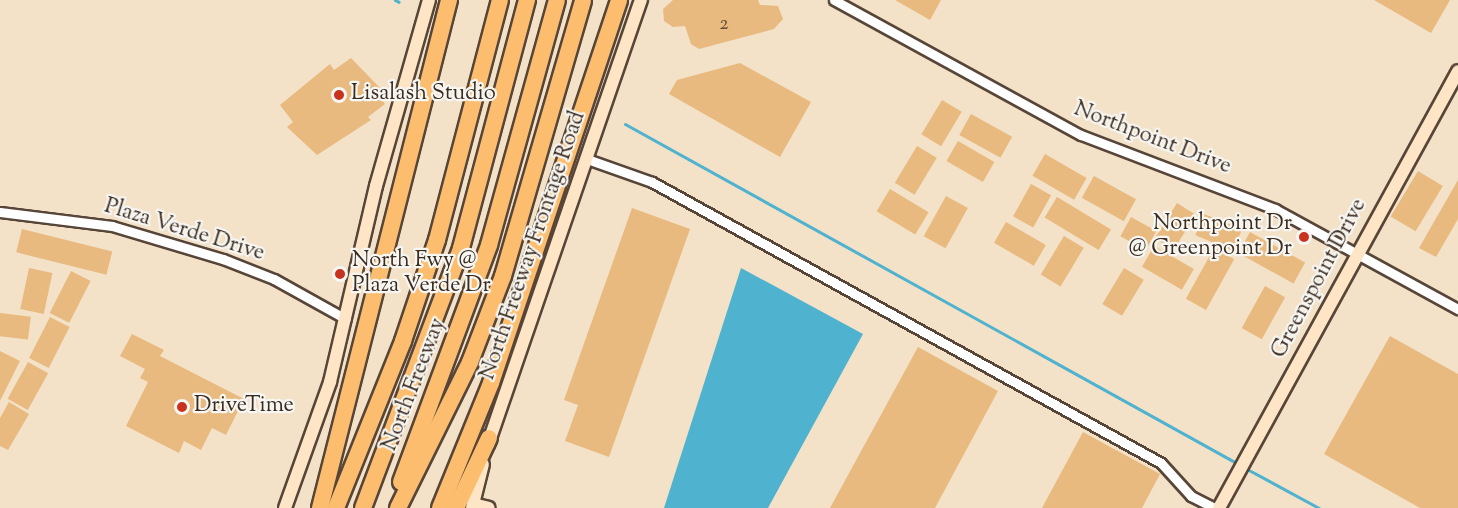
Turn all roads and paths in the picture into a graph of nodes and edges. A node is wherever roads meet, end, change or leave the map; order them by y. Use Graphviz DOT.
graph roads {
  1 [pos="429,0"];
  2 [pos="450,0"];
  3 [pos="458,0"];
  4 [pos="527,0"];
  5 [pos="557,0"];
  6 [pos="583,0"];
  7 [pos="619,0"];
  8 [pos="641,0"];
  9 [pos="834,0"];
  10 [pos="499,4"];
  11 [pos="1458,70"];
  12 [pos="427,96"];
  13 [pos="586,159"];
  14 [pos="0,212"];
  15 [pos="1358,253"];
  16 [pos="1458,309"];
  17 [pos="346,319"];
  18 [pos="489,438"];
  19 [pos="472,506"];
  20 [pos="285,508"];
  21 [pos="320,508"];
  22 [pos="336,508"];
  23 [pos="363,508"];
  24 [pos="390,508"];
  25 [pos="398,508"];
  26 [pos="440,508"];
  27 [pos="456,508"];
  28 [pos="489,508"];
  29 [pos="1217,508"];
  1 -- 17 [label="main road"];
  2 -- 12 [label="highway"];
  3 -- 12 [label="highway"];
  4 -- 23 [label="highway, North Freeway"];
  5 -- 24 [label="highway, North Freeway"];
  6 -- 25 [label="highway"];
  7 -- 26 [label="highway"];
  8 -- 13 [label="main road, North Freeway Frontage Road"];
  9 -- 15 [label="street, Northpoint Drive"];
  10 -- 22 [label="highway, North Freeway"];
  11 -- 15 [label="main road, Greenspoint Drive"];
  12 -- 21 [label="highway"];
  13 -- 18 [label="main road, North Freeway Frontage Road"];
  13 -- 29 [label="street"];
  14 -- 17 [label="street, Plaza Verde Drive"];
  15 -- 16 [label="street, Northpoint Drive"];
  15 -- 29 [label="main road, Greenspoint Drive"];
  17 -- 20 [label="main road"];
  18 -- 19 [label="main road, North Freeway Frontage Road"];
  18 -- 27 [label="highway"];
  19 -- 28 [label="main road"];
}
